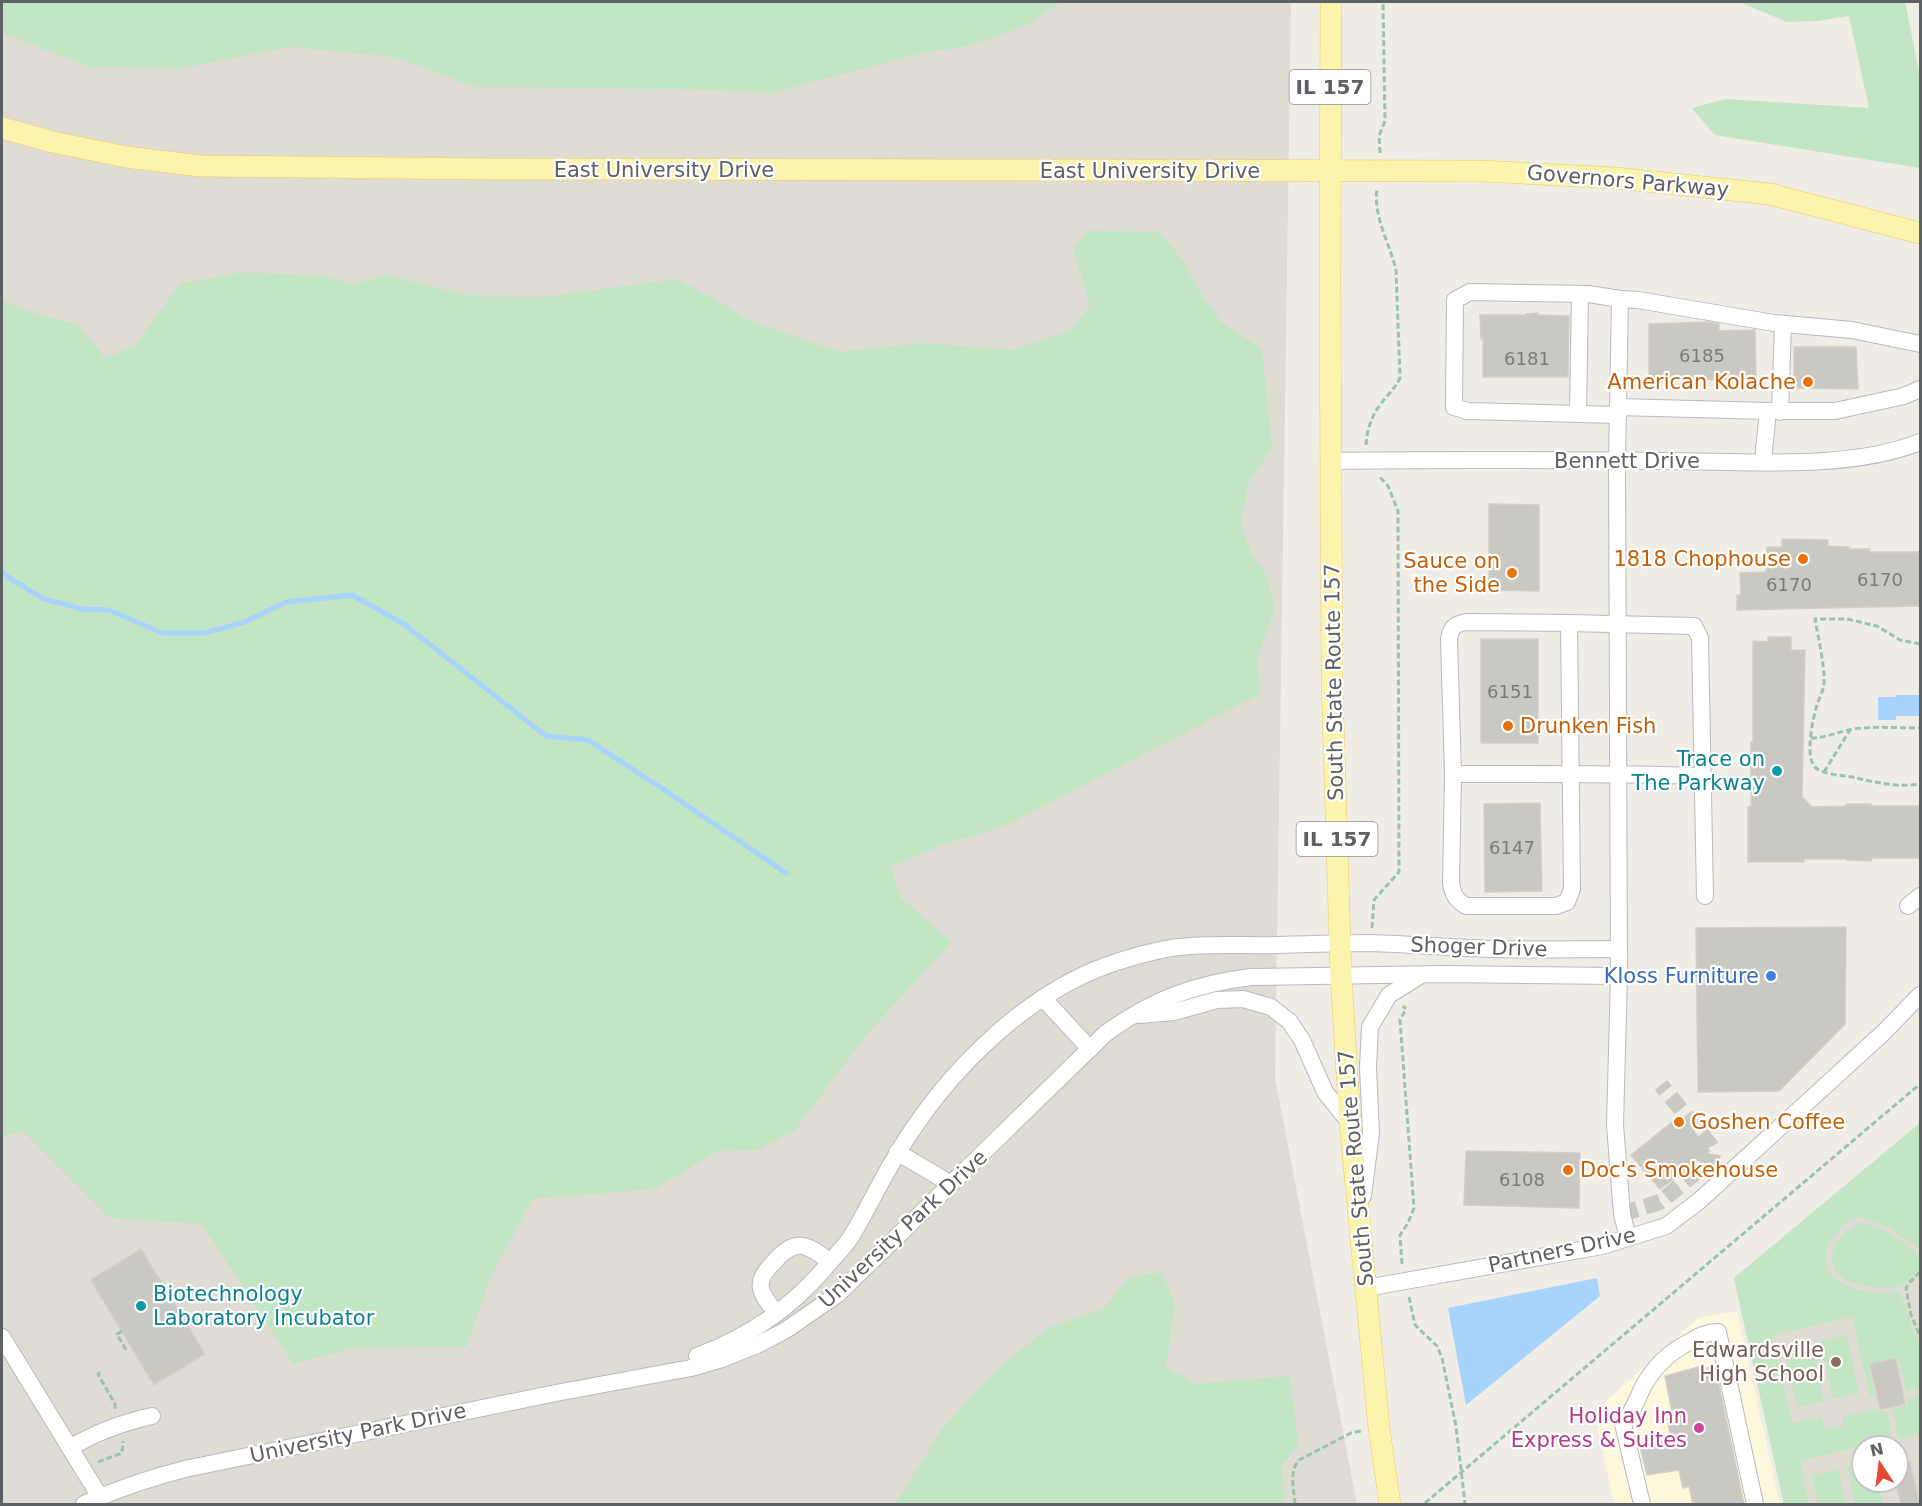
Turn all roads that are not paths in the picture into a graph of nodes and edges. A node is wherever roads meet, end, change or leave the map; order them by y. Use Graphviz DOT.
graph roads {
  1 [pos="1331,2"];
  2 [pos="2,128"];
  3 [pos="1330,172"];
  4 [pos="1920,233"];
  5 [pos="1580,294"];
  6 [pos="1620,299"];
  7 [pos="1783,324"];
  8 [pos="1920,344"];
  9 [pos="1920,389"];
  10 [pos="1618,411"];
  11 [pos="1774,412"];
  12 [pos="1578,414"];
  13 [pos="1920,442"];
  14 [pos="1617,460"];
  15 [pos="1331,461"];
  16 [pos="1763,461"];
  17 [pos="1569,623"];
  18 [pos="1618,624"];
  19 [pos="1619,773"];
  20 [pos="1453,774"];
  21 [pos="1571,774"];
  22 [pos="1703,776"];
  23 [pos="1705,896"];
  24 [pos="1340,944"];
  25 [pos="1619,949"];
  26 [pos="1422,975"];
  27 [pos="1341,976"];
  28 [pos="1619,976"];
  29 [pos="1920,995"];
  30 [pos="1043,998"];
  31 [pos="1130,1016"];
  32 [pos="1090,1048"];
  33 [pos="1350,1123"];
  34 [pos="897,1152"];
  35 [pos="951,1184"];
  36 [pos="1360,1221"];
  37 [pos="1628,1238"];
  38 [pos="830,1262"];
  39 [pos="1366,1288"];
  40 [pos="776,1313"];
  41 [pos="2,1337"];
  42 [pos="637,1378"];
  43 [pos="152,1416"];
  44 [pos="70,1448"];
  45 [pos="100,1497"];
  46 [pos="84,1504"];
  47 [pos="1390,1504"];
  48 [pos="1642,1504"];
  49 [pos="1755,1504"];
  1 -- 3 [label="main road, South State Route 157 / IL 157"];
  2 -- 3 [label="main road, East University Drive"];
  3 -- 4 [label="main road, Governors Parkway"];
  3 -- 15 [label="main road, South State Route 157 / IL 157"];
  5 -- 6 [label="street"];
  5 -- 12 [label="street"];
  5 -- 12 [label="street"];
  6 -- 7 [label="street"];
  6 -- 10 [label="street"];
  7 -- 8 [label="street"];
  7 -- 11 [label="street"];
  9 -- 11 [label="street"];
  10 -- 11 [label="street"];
  10 -- 12 [label="street"];
  10 -- 14 [label="street"];
  11 -- 16 [label="street"];
  13 -- 16 [label="street, Bennett Drive"];
  14 -- 15 [label="street, Bennett Drive"];
  14 -- 16 [label="street, Bennett Drive"];
  14 -- 18 [label="street"];
  15 -- 24 [label="main road, South State Route 157 / IL 157"];
  17 -- 18 [label="street"];
  17 -- 20 [label="street"];
  17 -- 21 [label="street"];
  18 -- 19 [label="street"];
  18 -- 22 [label="street"];
  19 -- 21 [label="street"];
  19 -- 22 [label="street"];
  19 -- 25 [label="street"];
  20 -- 21 [label="street"];
  20 -- 21 [label="street"];
  22 -- 23 [label="street"];
  24 -- 25 [label="street, Shoger Drive"];
  24 -- 27 [label="main road, South State Route 157 / IL 157"];
  24 -- 30 [label="street, University Park Drive"];
  25 -- 28 [label="street"];
  26 -- 27 [label="street, Shoger Drive"];
  26 -- 28 [label="street, Shoger Drive"];
  26 -- 36 [label="street, Shoger Drive"];
  27 -- 31 [label="street, University Park Drive"];
  27 -- 33 [label="main road, South State Route 157 / IL 157"];
  28 -- 37 [label="street"];
  29 -- 37 [label="street, Partners Drive"];
  30 -- 32 [label="street"];
  30 -- 34 [label="street, University Park Drive"];
  31 -- 32 [label="street, University Park Drive"];
  31 -- 33 [label="street"];
  32 -- 35 [label="street, University Park Drive"];
  33 -- 36 [label="main road, South State Route 157 / IL 157"];
  34 -- 35 [label="street"];
  34 -- 38 [label="street, University Park Drive"];
  35 -- 42 [label="street, University Park Drive"];
  36 -- 39 [label="main road, South State Route 157 / IL 157"];
  37 -- 39 [label="street, Partners Drive"];
  38 -- 40 [label="street, University Park Drive"];
  38 -- 40 [label="street"];
  39 -- 47 [label="main road, South State Route 157 / IL 157"];
  40 -- 42 [label="street, University Park Drive"];
  41 -- 44 [label="street"];
  42 -- 45 [label="street, University Park Drive"];
  43 -- 44 [label="street"];
  44 -- 45 [label="street"];
  45 -- 46 [label="street, University Park Drive"];
  48 -- 49 [label="street"];
}
